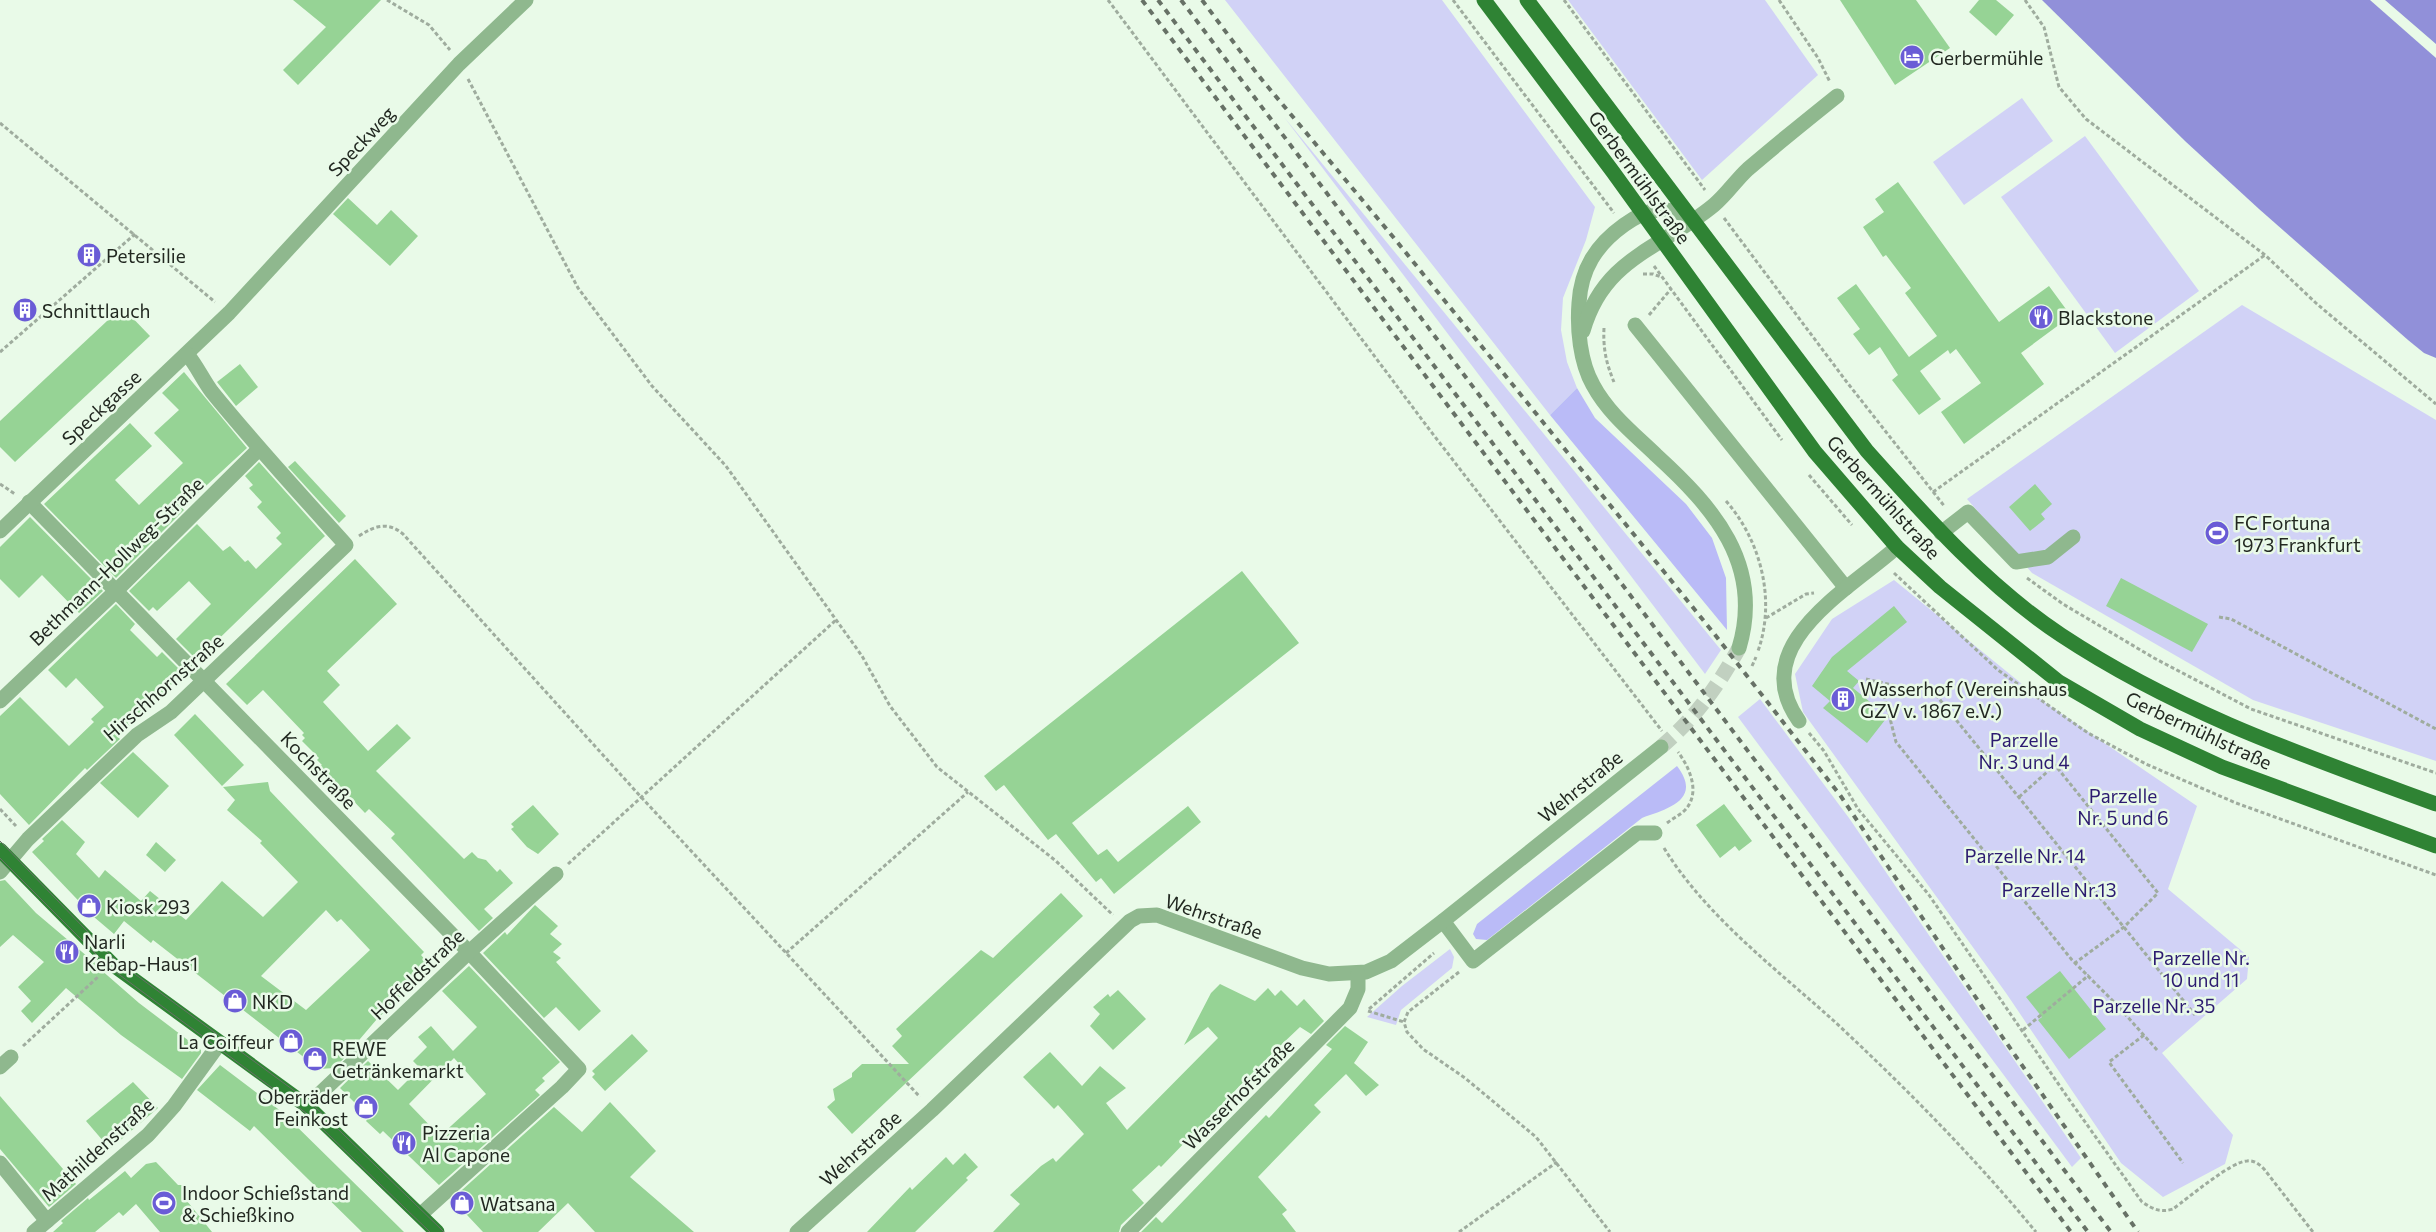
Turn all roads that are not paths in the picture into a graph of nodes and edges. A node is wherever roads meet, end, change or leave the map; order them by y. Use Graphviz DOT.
graph roads {
  1 [pos="526,0"];
  2 [pos="1484,0"];
  3 [pos="1527,0"];
  4 [pos="1837,96"];
  5 [pos="1642,213"];
  6 [pos="1694,219"];
  7 [pos="1662,240"];
  8 [pos="229,313"];
  9 [pos="1635,325"];
  10 [pos="1580,340"];
  11 [pos="188,354"];
  12 [pos="259,449"];
  13 [pos="29,502"];
  14 [pos="0,531"];
  15 [pos="1941,532"];
  16 [pos="2073,537"];
  17 [pos="1897,547"];
  18 [pos="1846,588"];
  19 [pos="116,591"];
  20 [pos="1739,648"];
  21 [pos="204,680"];
  22 [pos="0,701"];
  23 [pos="1799,721"];
  24 [pos="1667,743"];
  25 [pos="2436,804"];
  26 [pos="1655,833"];
  27 [pos="2436,846"];
  28 [pos="3,861"];
  29 [pos="556,874"];
  30 [pos="1443,921"];
  31 [pos="469,952"];
  32 [pos="1358,974"];
  33 [pos="219,1044"];
  34 [pos="307,1106"];
  35 [pos="0,1163"];
  36 [pos="420,1215"];
  37 [pos="48,1221"];
  38 [pos="34,1232"];
  39 [pos="437,1232"];
  40 [pos="797,1232"];
  41 [pos="1128,1232"];
  1 -- 8 [label="street, Speckweg"];
  2 -- 5 [label="main road, Gerbermühlstraße"];
  3 -- 6 [label="main road, Gerbermühlstraße"];
  4 -- 6 [label="street"];
  5 -- 6 [label="street"];
  5 -- 7 [label="main road, Gerbermühlstraße"];
  5 -- 10 [label="street"];
  6 -- 7 [label="street"];
  6 -- 15 [label="main road, Gerbermühlstraße"];
  7 -- 10 [label="street"];
  7 -- 17 [label="main road, Gerbermühlstraße"];
  8 -- 11 [label="street, Speckgasse"];
  9 -- 18 [label="street"];
  10 -- 20 [label="street"];
  11 -- 12 [label="street"];
  11 -- 13 [label="street, Speckgasse"];
  12 -- 19 [label="street, Bethmann-Hollweg-Straße"];
  12 -- 21 [label="street, Hirschhornstraße"];
  13 -- 14 [label="street, Speckgasse"];
  13 -- 19 [label="street, Kochstraße"];
  15 -- 16 [label="street"];
  15 -- 25 [label="main road, Gerbermühlstraße"];
  17 -- 18 [label="street"];
  17 -- 27 [label="main road, Gerbermühlstraße"];
  18 -- 23 [label="street"];
  19 -- 21 [label="street, Kochstraße"];
  19 -- 22 [label="street, Bethmann-Hollweg-Straße"];
  21 -- 28 [label="street, Hirschhornstraße"];
  21 -- 31 [label="street, Kochstraße"];
  24 -- 30 [label="street, Wehrstraße"];
  26 -- 30 [label="street"];
  28 -- 33 [label="main road"];
  29 -- 31 [label="street, Hoffeldstraße"];
  30 -- 32 [label="street, Wehrstraße"];
  31 -- 34 [label="street, Hoffeldstraße"];
  31 -- 36 [label="street, Kochstraße"];
  32 -- 40 [label="street, Wehrstraße"];
  32 -- 41 [label="street, Wasserhofstraße"];
  33 -- 34 [label="main road"];
  33 -- 37 [label="street, Mathildenstraße"];
  34 -- 36 [label="main road"];
  35 -- 37 [label="street"];
  36 -- 39 [label="main road"];
  37 -- 38 [label="street, Mathildenstraße"];
}
